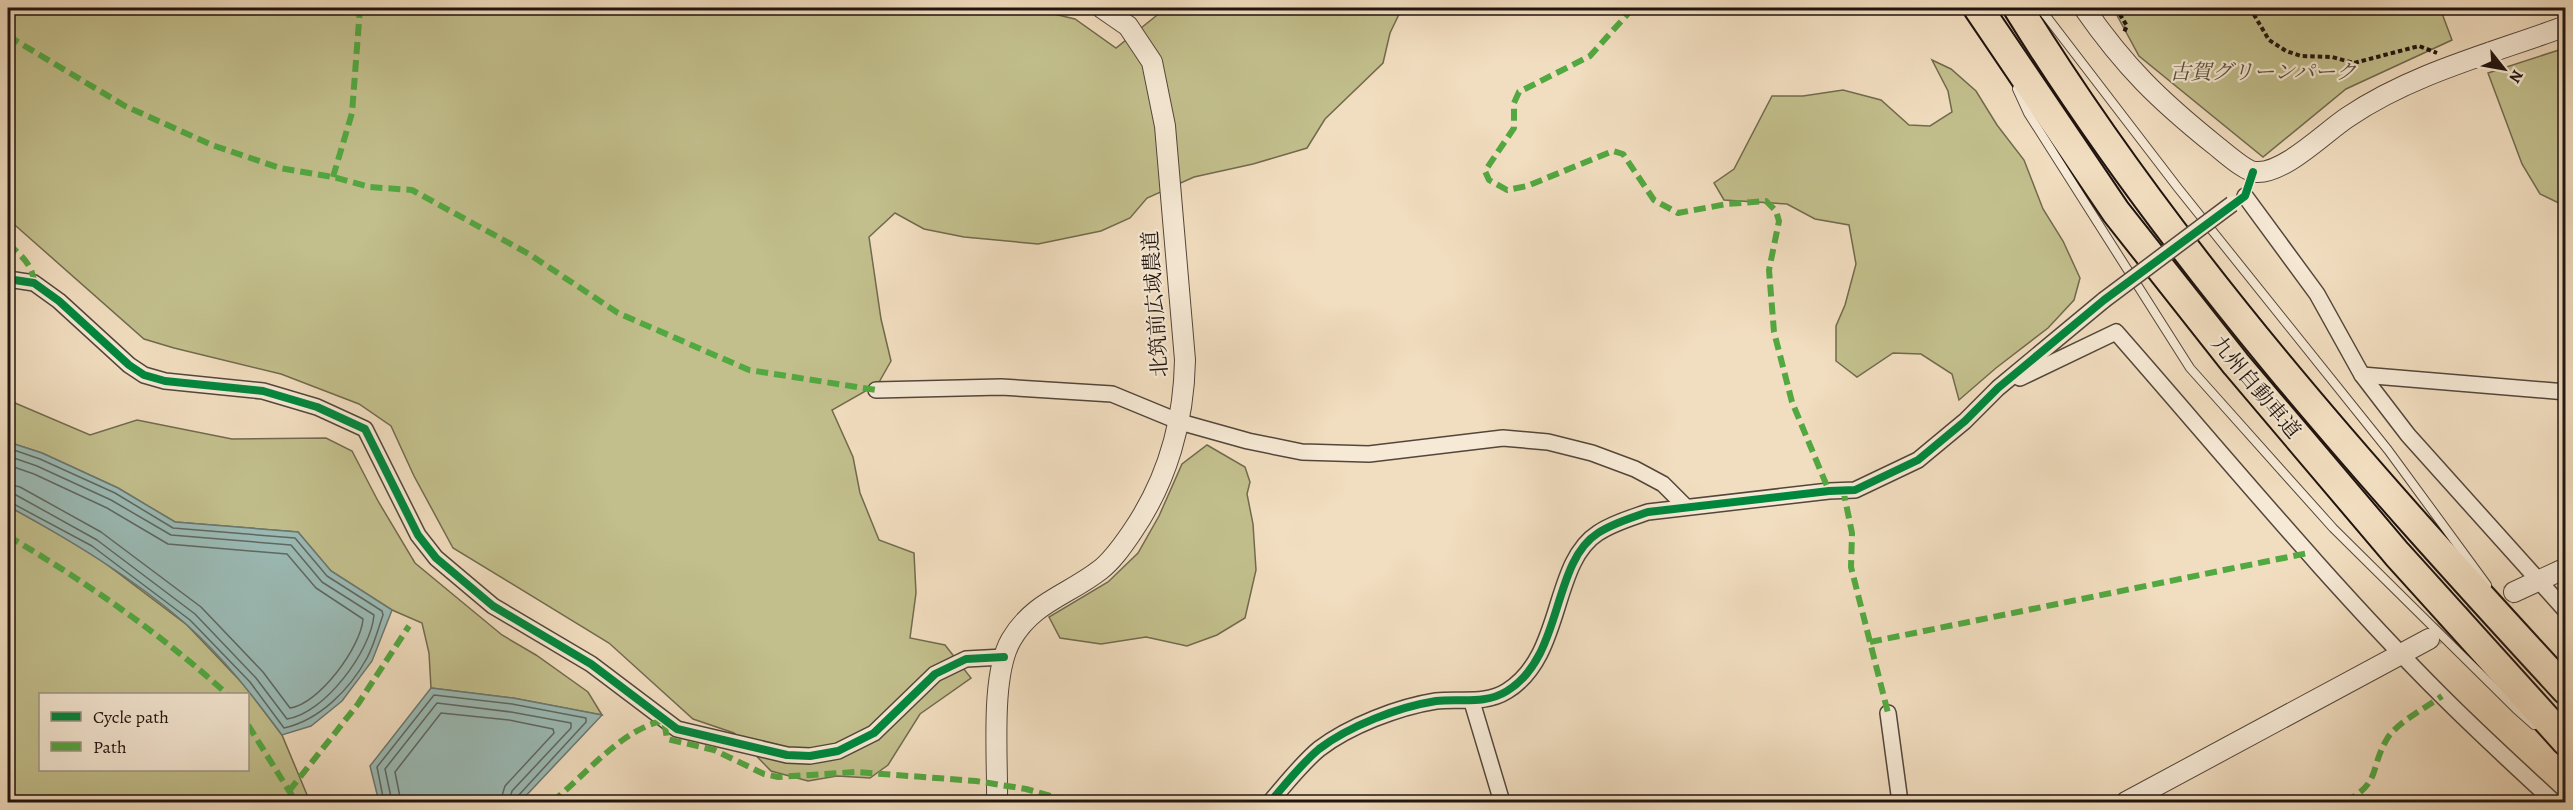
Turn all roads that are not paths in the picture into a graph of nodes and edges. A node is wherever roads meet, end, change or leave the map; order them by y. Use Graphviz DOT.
graph roads {
  1 [pos="1102,8"];
  2 [pos="2018,8"];
  3 [pos="2040,8"];
  4 [pos="2085,8"];
  5 [pos="1979,9"];
  6 [pos="2565,26"];
  7 [pos="2009,72"];
  8 [pos="2014,82"];
  9 [pos="2253,172"];
  10 [pos="2239,200"];
  11 [pos="8,279"];
  12 [pos="2362,375"];
  13 [pos="1998,388"];
  14 [pos="876,390"];
  15 [pos="2565,392"];
  16 [pos="1180,422"];
  17 [pos="1686,507"];
  18 [pos="2565,568"];
  19 [pos="2539,581"];
  20 [pos="2490,589"];
  21 [pos="2509,600"];
  22 [pos="2565,611"];
  23 [pos="2429,639"];
  24 [pos="2401,653"];
  25 [pos="1004,657"];
  26 [pos="2544,667"];
  27 [pos="2565,690"];
  28 [pos="1472,702"];
  29 [pos="1888,713"];
  30 [pos="2554,739"];
  31 [pos="2565,751"];
  32 [pos="997,802"];
  33 [pos="1269,802"];
  34 [pos="1502,802"];
  35 [pos="1900,802"];
  36 [pos="2126,802"];
  37 [pos="2554,802"];
  1 -- 16 [label="street, 北筑前広域農道"];
  2 -- 26 [label="highway, 九州自動車道"];
  3 -- 20 [label="lane"];
  4 -- 9 [label="street"];
  5 -- 7 [label="lane"];
  5 -- 30 [label="highway, 九州自動車道"];
  6 -- 9 [label="street"];
  8 -- 30 [label="lane"];
  9 -- 10 [label="street"];
  10 -- 12 [label="street"];
  10 -- 13 [label="street, bridge"];
  11 -- 25 [label="street"];
  12 -- 15 [label="street"];
  12 -- 19 [label="street"];
  13 -- 17 [label="street"];
  13 -- 24 [label="street"];
  14 -- 16 [label="street"];
  16 -- 17 [label="street"];
  16 -- 25 [label="street, 北筑前広域農道"];
  17 -- 28 [label="street"];
  18 -- 19 [label="street"];
  19 -- 21 [label="street"];
  19 -- 22 [label="street"];
  21 -- 26 [label="lane"];
  23 -- 24 [label="street"];
  24 -- 36 [label="street"];
  24 -- 37 [label="street"];
  25 -- 32 [label="street, 北筑前広域農道"];
  26 -- 27 [label="highway, 九州自動車道"];
  28 -- 33 [label="street"];
  28 -- 34 [label="street"];
  29 -- 35 [label="street"];
  30 -- 31 [label="lane"];
}
